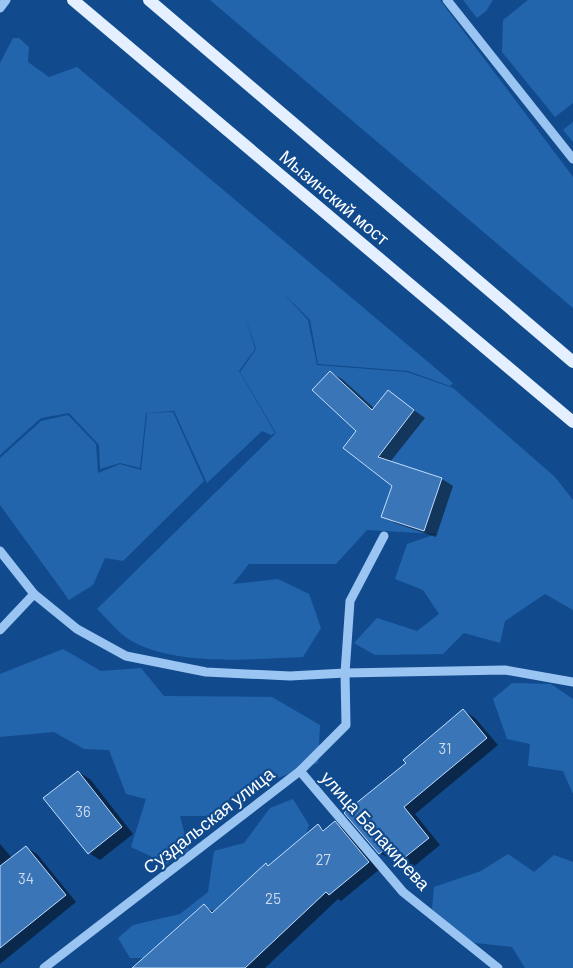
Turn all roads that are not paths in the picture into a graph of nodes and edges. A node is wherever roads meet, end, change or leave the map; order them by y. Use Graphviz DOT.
graph roads {
  1 [pos="6,0"];
  2 [pos="73,0"];
  3 [pos="150,0"];
  4 [pos="447,0"];
  5 [pos="0,8"];
  6 [pos="573,159"];
  7 [pos="573,362"];
  8 [pos="573,422"];
  9 [pos="384,536"];
  10 [pos="0,551"];
  11 [pos="34,594"];
  12 [pos="0,630"];
  13 [pos="345,672"];
  14 [pos="573,682"];
  15 [pos="300,771"];
  16 [pos="44,968"];
  17 [pos="498,968"];
  1 -- 5 [label="street"];
  2 -- 8 [label="main road, Мызинский мост"];
  3 -- 7 [label="main road, Мызинский мост"];
  4 -- 6 [label="street"];
  9 -- 13 [label="street, Суздальская улица"];
  10 -- 11 [label="street"];
  11 -- 12 [label="street"];
  11 -- 13 [label="street"];
  13 -- 14 [label="street"];
  13 -- 15 [label="street, Суздальская улица"];
  15 -- 16 [label="street, Суздальская улица"];
  15 -- 17 [label="street, улица Балакирева"];
}
